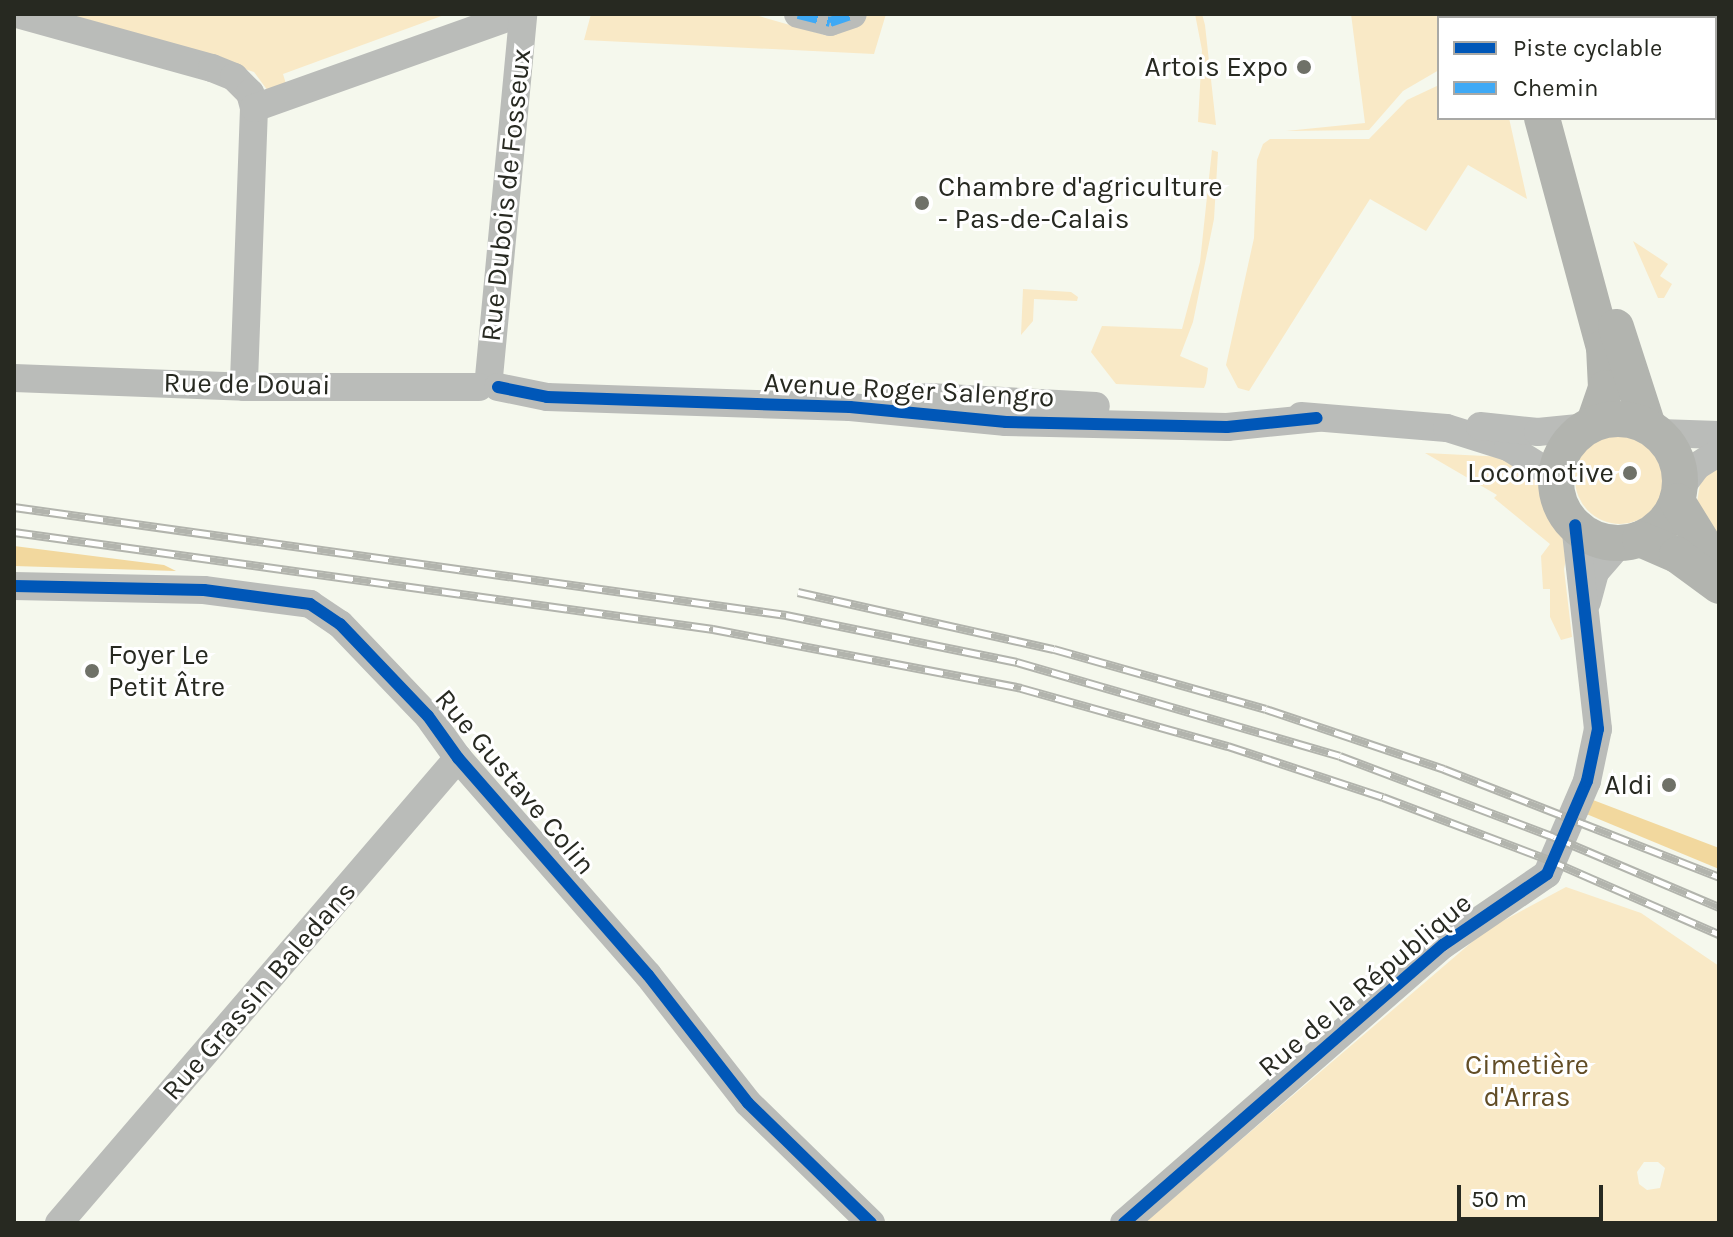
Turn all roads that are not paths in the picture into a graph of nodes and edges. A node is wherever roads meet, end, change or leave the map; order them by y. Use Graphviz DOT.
graph roads {
  1 [pos="521,14"];
  2 [pos="798,14"];
  3 [pos="853,14"];
  4 [pos="32,16"];
  5 [pos="254,108"];
  6 [pos="1543,120"];
  7 [pos="1575,226"];
  8 [pos="14,378"];
  9 [pos="489,384"];
  10 [pos="244,387"];
  11 [pos="1590,425"];
  12 [pos="1447,428"];
  13 [pos="1654,430"];
  14 [pos="1719,435"];
  15 [pos="1719,452"];
  16 [pos="1556,477"];
  17 [pos="1679,494"];
  18 [pos="1575,525"];
  19 [pos="1630,541"];
  20 [pos="1719,569"];
  21 [pos="14,586"];
  22 [pos="1719,586"];
  23 [pos="1586,615"];
  24 [pos="458,758"];
  25 [pos="59,1223"];
  26 [pos="871,1223"];
  27 [pos="1124,1223"];
  1 -- 5 [label="street"];
  1 -- 9 [label="street, Rue Dubois de Fosseux"];
  2 -- 3 [label="street"];
  4 -- 5 [label="street"];
  5 -- 10 [label="street"];
  6 -- 7 [label="main road"];
  7 -- 11 [label="main road"];
  7 -- 13 [label="main road"];
  8 -- 10 [label="street, Rue de Douai"];
  9 -- 10 [label="street, Rue de Douai"];
  9 -- 12 [label="street, Avenue Roger Salengro"];
  11 -- 12 [label="street, Avenue Roger Salengro"];
  11 -- 13 [label="main road"];
  11 -- 16 [label="main road"];
  12 -- 16 [label="street, Avenue Roger Salengro"];
  13 -- 14 [label="street"];
  13 -- 17 [label="main road"];
  15 -- 17 [label="street"];
  16 -- 18 [label="main road"];
  17 -- 19 [label="main road"];
  17 -- 20 [label="main road"];
  18 -- 19 [label="main road"];
  18 -- 23 [label="street, Rue de la République"];
  19 -- 22 [label="main road"];
  19 -- 23 [label="street, Rue de la République"];
  21 -- 24 [label="street, Rue Gustave Colin"];
  23 -- 27 [label="street, Rue de la République"];
  24 -- 25 [label="street, Rue Grassin Baledans"];
  24 -- 26 [label="street, Rue Gustave Colin"];
}
